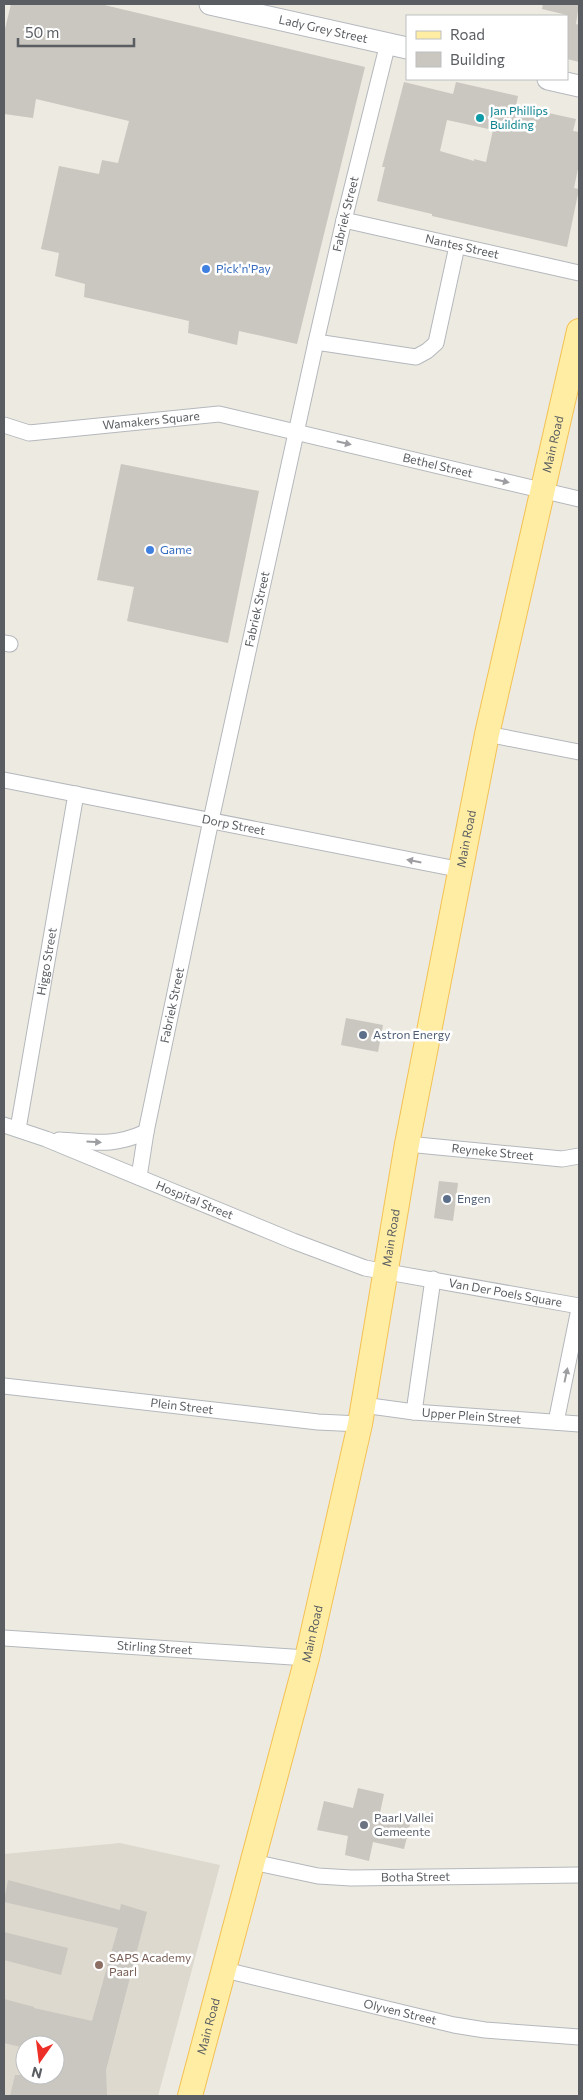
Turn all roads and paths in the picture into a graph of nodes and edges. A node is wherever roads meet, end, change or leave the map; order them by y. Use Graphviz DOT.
graph roads {
  1 [pos="210,4"];
  2 [pos="398,46"];
  3 [pos="552,80"];
  4 [pos="579,86"];
  5 [pos="344,220"];
  6 [pos="457,246"];
  7 [pos="579,273"];
  8 [pos="579,331"];
  9 [pos="316,342"];
  10 [pos="4,425"];
  11 [pos="296,432"];
  12 [pos="543,490"];
  13 [pos="579,499"];
  14 [pos="487,734"];
  15 [pos="579,752"];
  16 [pos="4,780"];
  17 [pos="76,794"];
  18 [pos="211,820"];
  19 [pos="462,870"];
  20 [pos="11,1127"];
  21 [pos="146,1132"];
  22 [pos="46,1139"];
  23 [pos="408,1144"];
  24 [pos="579,1156"];
  25 [pos="139,1177"];
  26 [pos="387,1273"];
  27 [pos="433,1279"];
  28 [pos="579,1308"];
  29 [pos="4,1386"];
  30 [pos="414,1412"];
  31 [pos="362,1414"];
  32 [pos="556,1422"];
  33 [pos="579,1424"];
  34 [pos="4,1638"];
  35 [pos="307,1658"];
  36 [pos="253,1862"];
  37 [pos="579,1875"];
  38 [pos="224,1970"];
  39 [pos="579,2038"];
  40 [pos="196,2096"];
  1 -- 2 [label="main road, Lady Grey Street"];
  2 -- 5 [label="street, Fabriek Street"];
  3 -- 4 [label="main road"];
  5 -- 6 [label="street, Nantes Street"];
  5 -- 9 [label="street, Fabriek Street"];
  6 -- 7 [label="street, Nantes Street"];
  6 -- 9 [label="street"];
  8 -- 12 [label="main road, Main Road"];
  9 -- 11 [label="street, Fabriek Street"];
  10 -- 11 [label="street, Wamakers Square"];
  11 -- 12 [label="street, Bethel Street, one-way"];
  11 -- 18 [label="street, Fabriek Street"];
  12 -- 13 [label="street, Bethel Street"];
  12 -- 14 [label="main road, Main Road"];
  14 -- 15 [label="street"];
  14 -- 19 [label="main road, Main Road"];
  16 -- 17 [label="street, Dorp Street"];
  17 -- 18 [label="street, Dorp Street"];
  17 -- 20 [label="street, Higgo Street"];
  19 -- 18 [label="street, Dorp Street, one-way"];
  18 -- 21 [label="street, Fabriek Street"];
  19 -- 23 [label="main road, Main Road"];
  20 -- 22 [label="street, Hospital Street"];
  22 -- 21 [label="street, one-way"];
  21 -- 25 [label="street, Fabriek Street"];
  22 -- 25 [label="street, Hospital Street"];
  23 -- 24 [label="street, Reyneke Street"];
  23 -- 26 [label="main road, Main Road"];
  25 -- 26 [label="street, Hospital Street"];
  26 -- 27 [label="street, Van Der Poels Square"];
  26 -- 31 [label="main road, Main Road"];
  27 -- 28 [label="street, Van Der Poels Square"];
  27 -- 30 [label="street, Van Der Poels Square"];
  32 -- 28 [label="street, Van Der Poels Square, one-way"];
  29 -- 31 [label="street, Plein Street"];
  30 -- 31 [label="street, Upper Plein Street"];
  30 -- 32 [label="street, Upper Plein Street"];
  31 -- 35 [label="main road, Main Road"];
  32 -- 33 [label="street, Upper Plein Street"];
  34 -- 35 [label="street, Stirling Street"];
  35 -- 36 [label="main road, Main Road"];
  36 -- 37 [label="street, Botha Street"];
  36 -- 38 [label="main road, Main Road"];
  38 -- 39 [label="street, Olyven Street"];
  38 -- 40 [label="main road, Main Road"];
}
